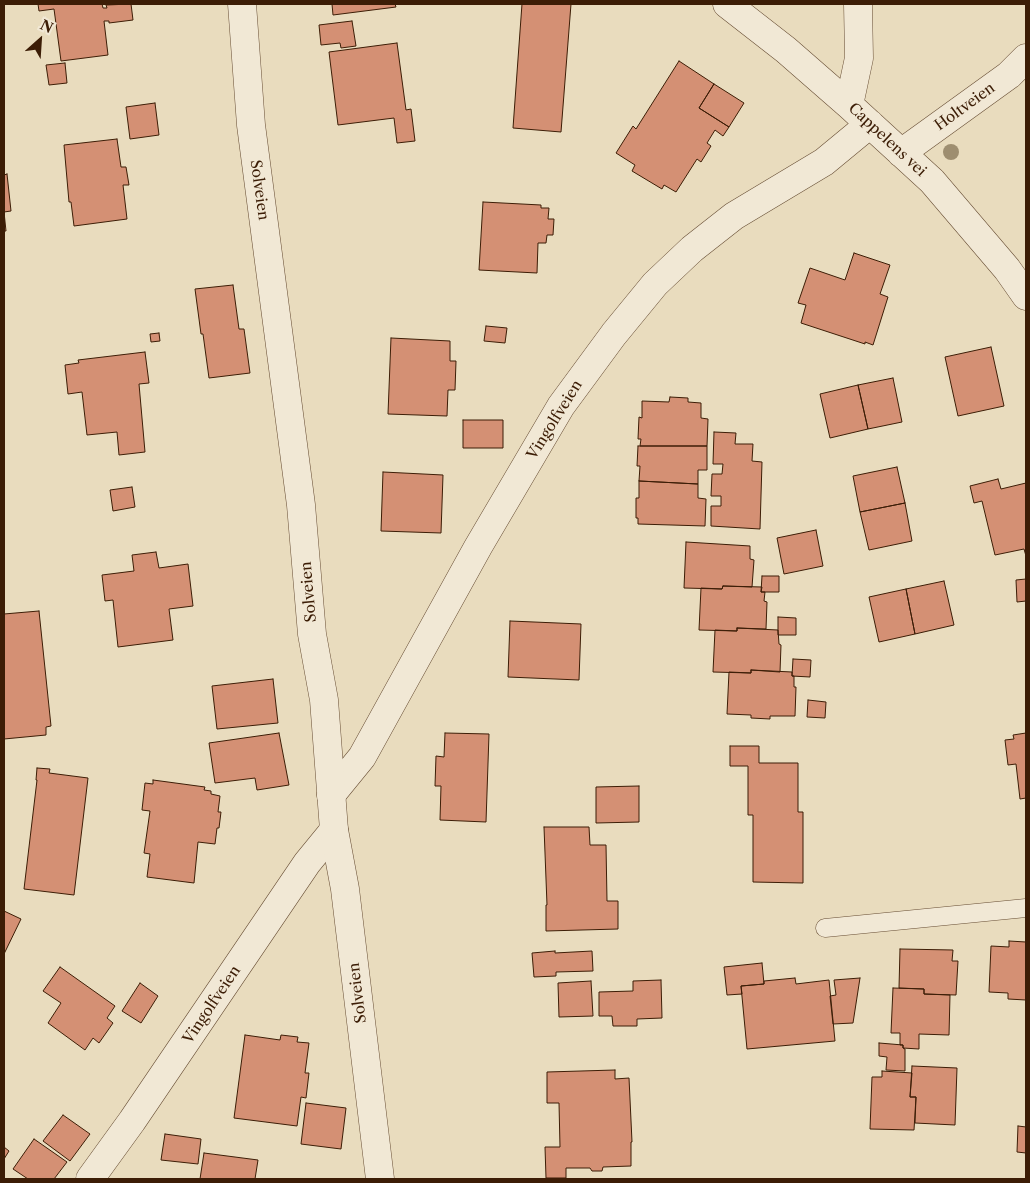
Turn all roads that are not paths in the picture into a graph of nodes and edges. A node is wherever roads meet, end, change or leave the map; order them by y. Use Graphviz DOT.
graph roads {
  1 [pos="242,4"];
  2 [pos="727,4"];
  3 [pos="858,4"];
  4 [pos="1026,58"];
  5 [pos="849,105"];
  6 [pos="870,124"];
  7 [pos="901,153"];
  8 [pos="1026,296"];
  9 [pos="331,795"];
  10 [pos="334,830"];
  11 [pos="1026,908"];
  12 [pos="826,928"];
  13 [pos="90,1179"];
  14 [pos="380,1179"];
  1 -- 9 [label="street, Solveien"];
  2 -- 5 [label="street, Cappelens vei"];
  3 -- 5 [label="street"];
  4 -- 7 [label="street, Holtveien"];
  5 -- 6 [label="street, Cappelens vei"];
  6 -- 7 [label="street, Cappelens vei"];
  6 -- 9 [label="street, Vingolfveien"];
  7 -- 8 [label="street, Cappelens vei"];
  9 -- 10 [label="street, Solveien"];
  10 -- 13 [label="street, Vingolfveien"];
  10 -- 14 [label="street, Solveien"];
  11 -- 12 [label="lane"];
}
